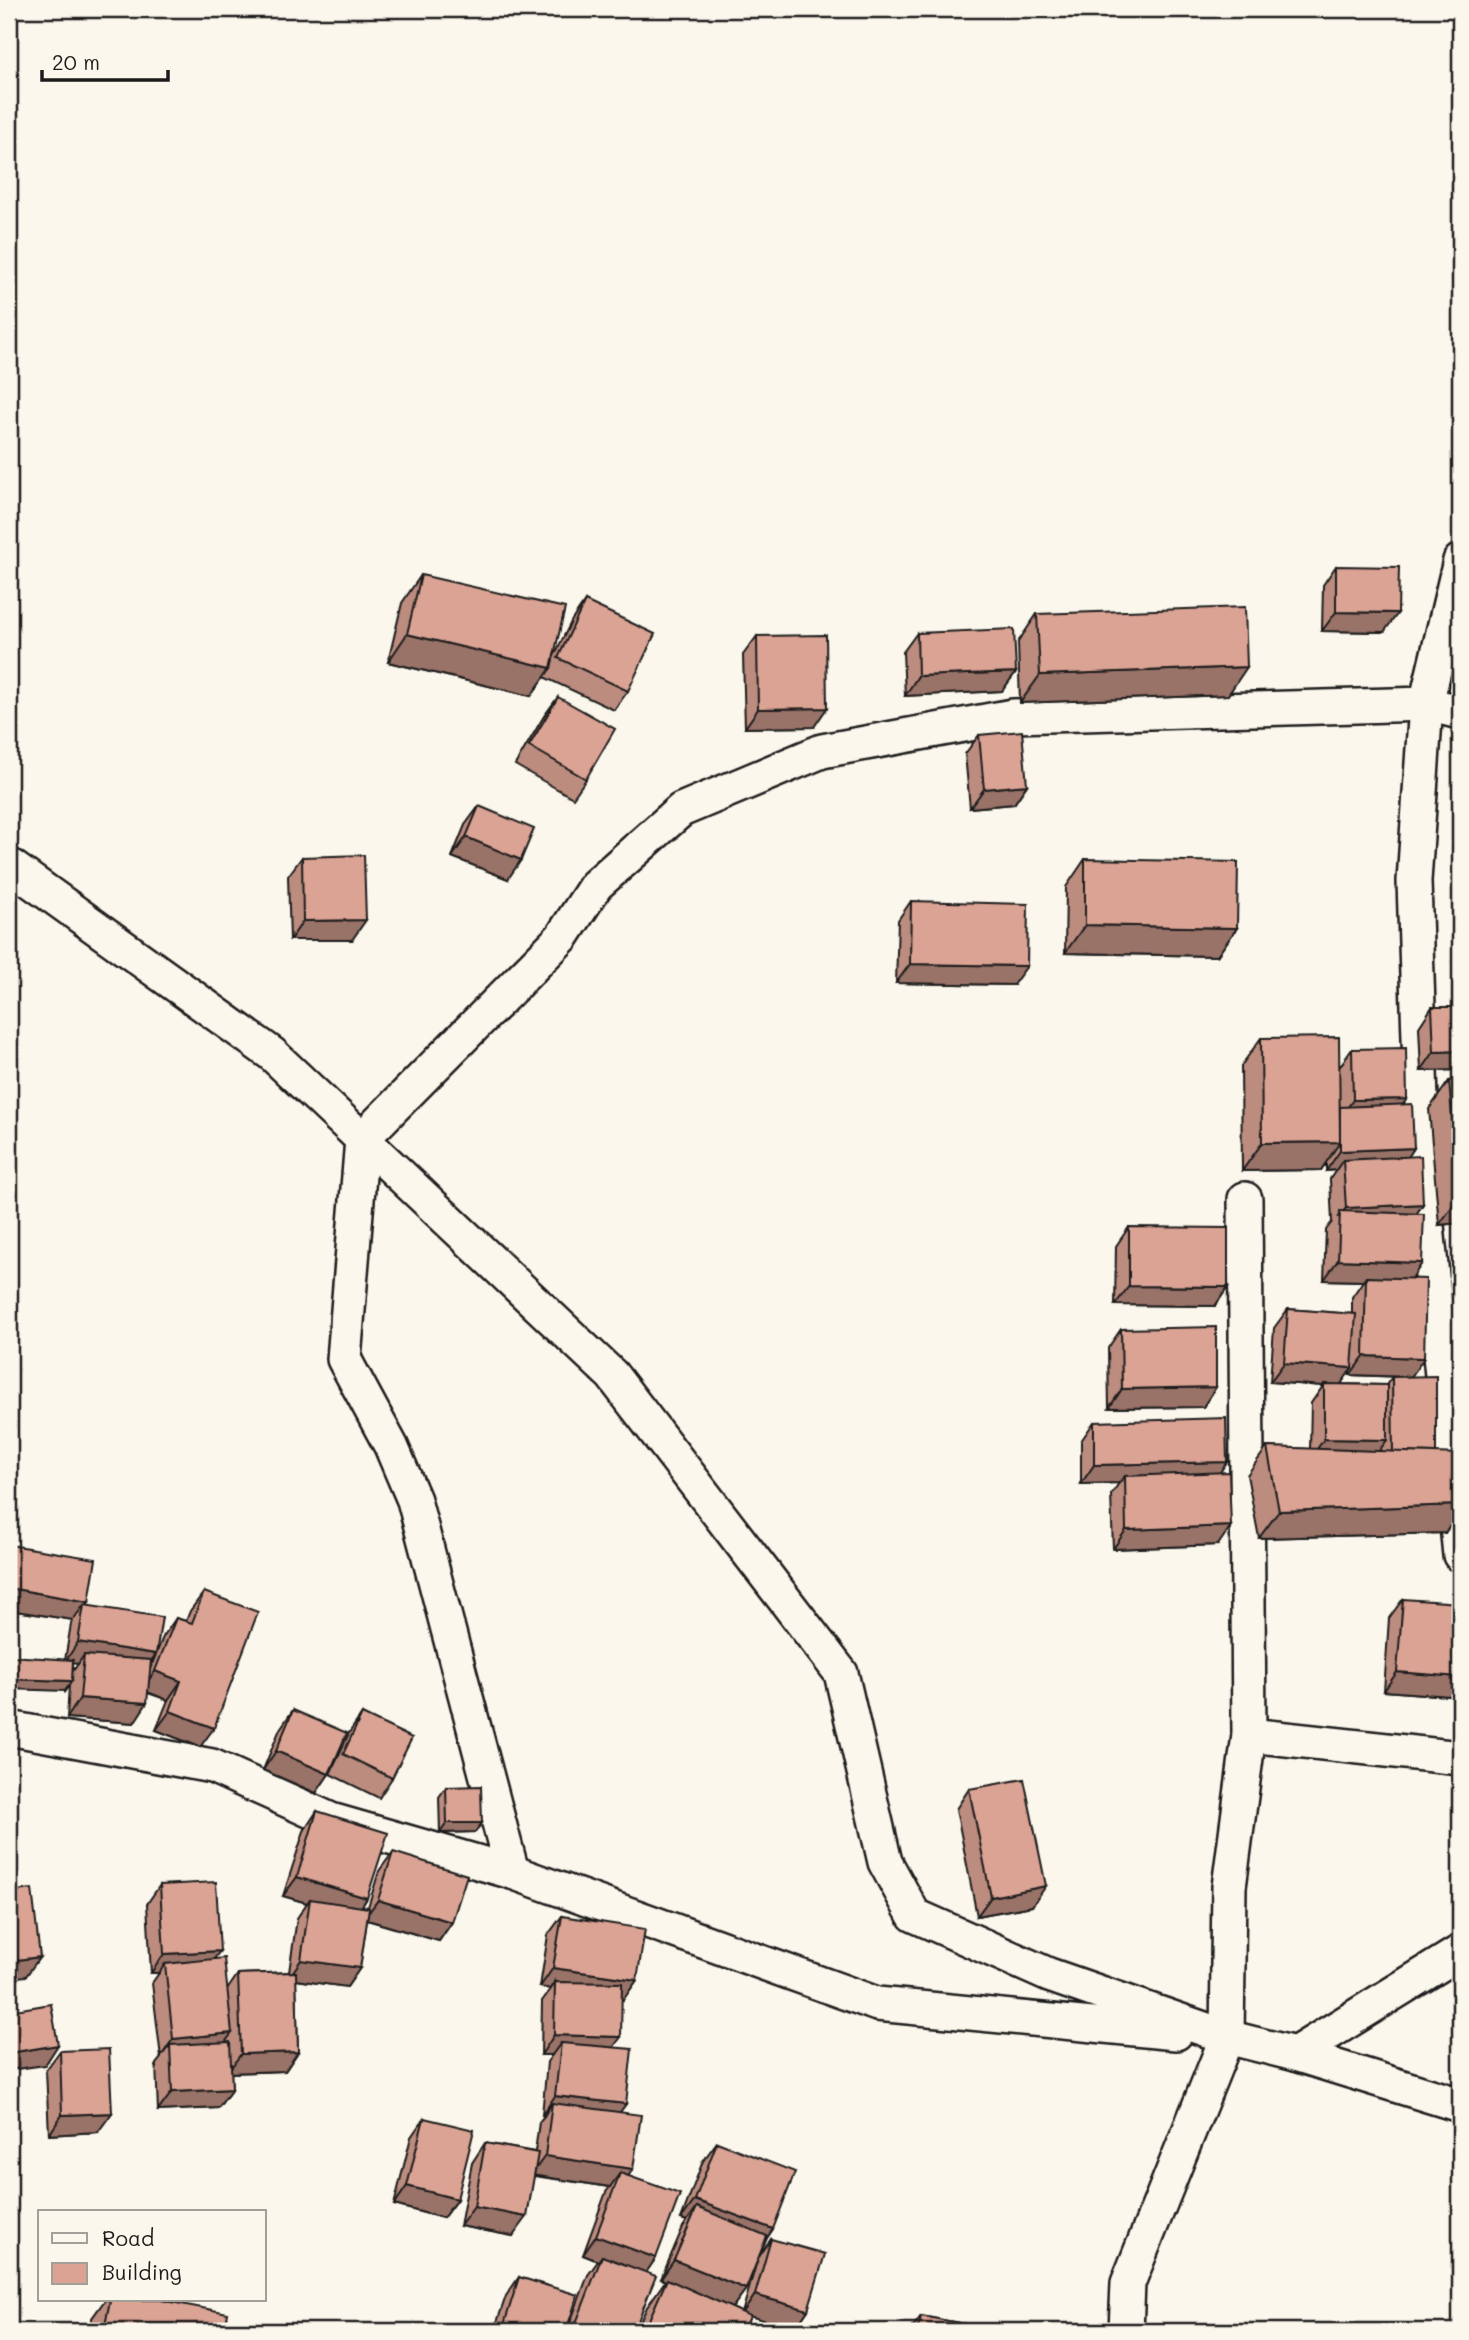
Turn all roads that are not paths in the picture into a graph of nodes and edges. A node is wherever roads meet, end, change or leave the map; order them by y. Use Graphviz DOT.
graph roads {
  1 [pos="1460,561"];
  2 [pos="1426,704"];
  3 [pos="1460,712"];
  4 [pos="9,865"];
  5 [pos="362,1139"];
  6 [pos="1245,1199"];
  7 [pos="1460,1555"];
  8 [pos="9,1728"];
  9 [pos="1249,1735"];
  10 [pos="1460,1758"];
  11 [pos="512,1872"];
  12 [pos="1460,1952"];
  13 [pos="1227,2038"];
  14 [pos="1295,2054"];
  15 [pos="1460,2105"];
  16 [pos="1126,2331"];
  1 -- 2 [label="street"];
  2 -- 3 [label="street"];
  2 -- 5 [label="street"];
  2 -- 7 [label="street"];
  4 -- 5 [label="street"];
  5 -- 11 [label="street"];
  5 -- 13 [label="street"];
  6 -- 9 [label="street"];
  8 -- 11 [label="street"];
  9 -- 10 [label="street"];
  9 -- 13 [label="street"];
  11 -- 13 [label="street"];
  12 -- 14 [label="street"];
  13 -- 14 [label="street"];
  13 -- 16 [label="street"];
  14 -- 15 [label="street"];
}
